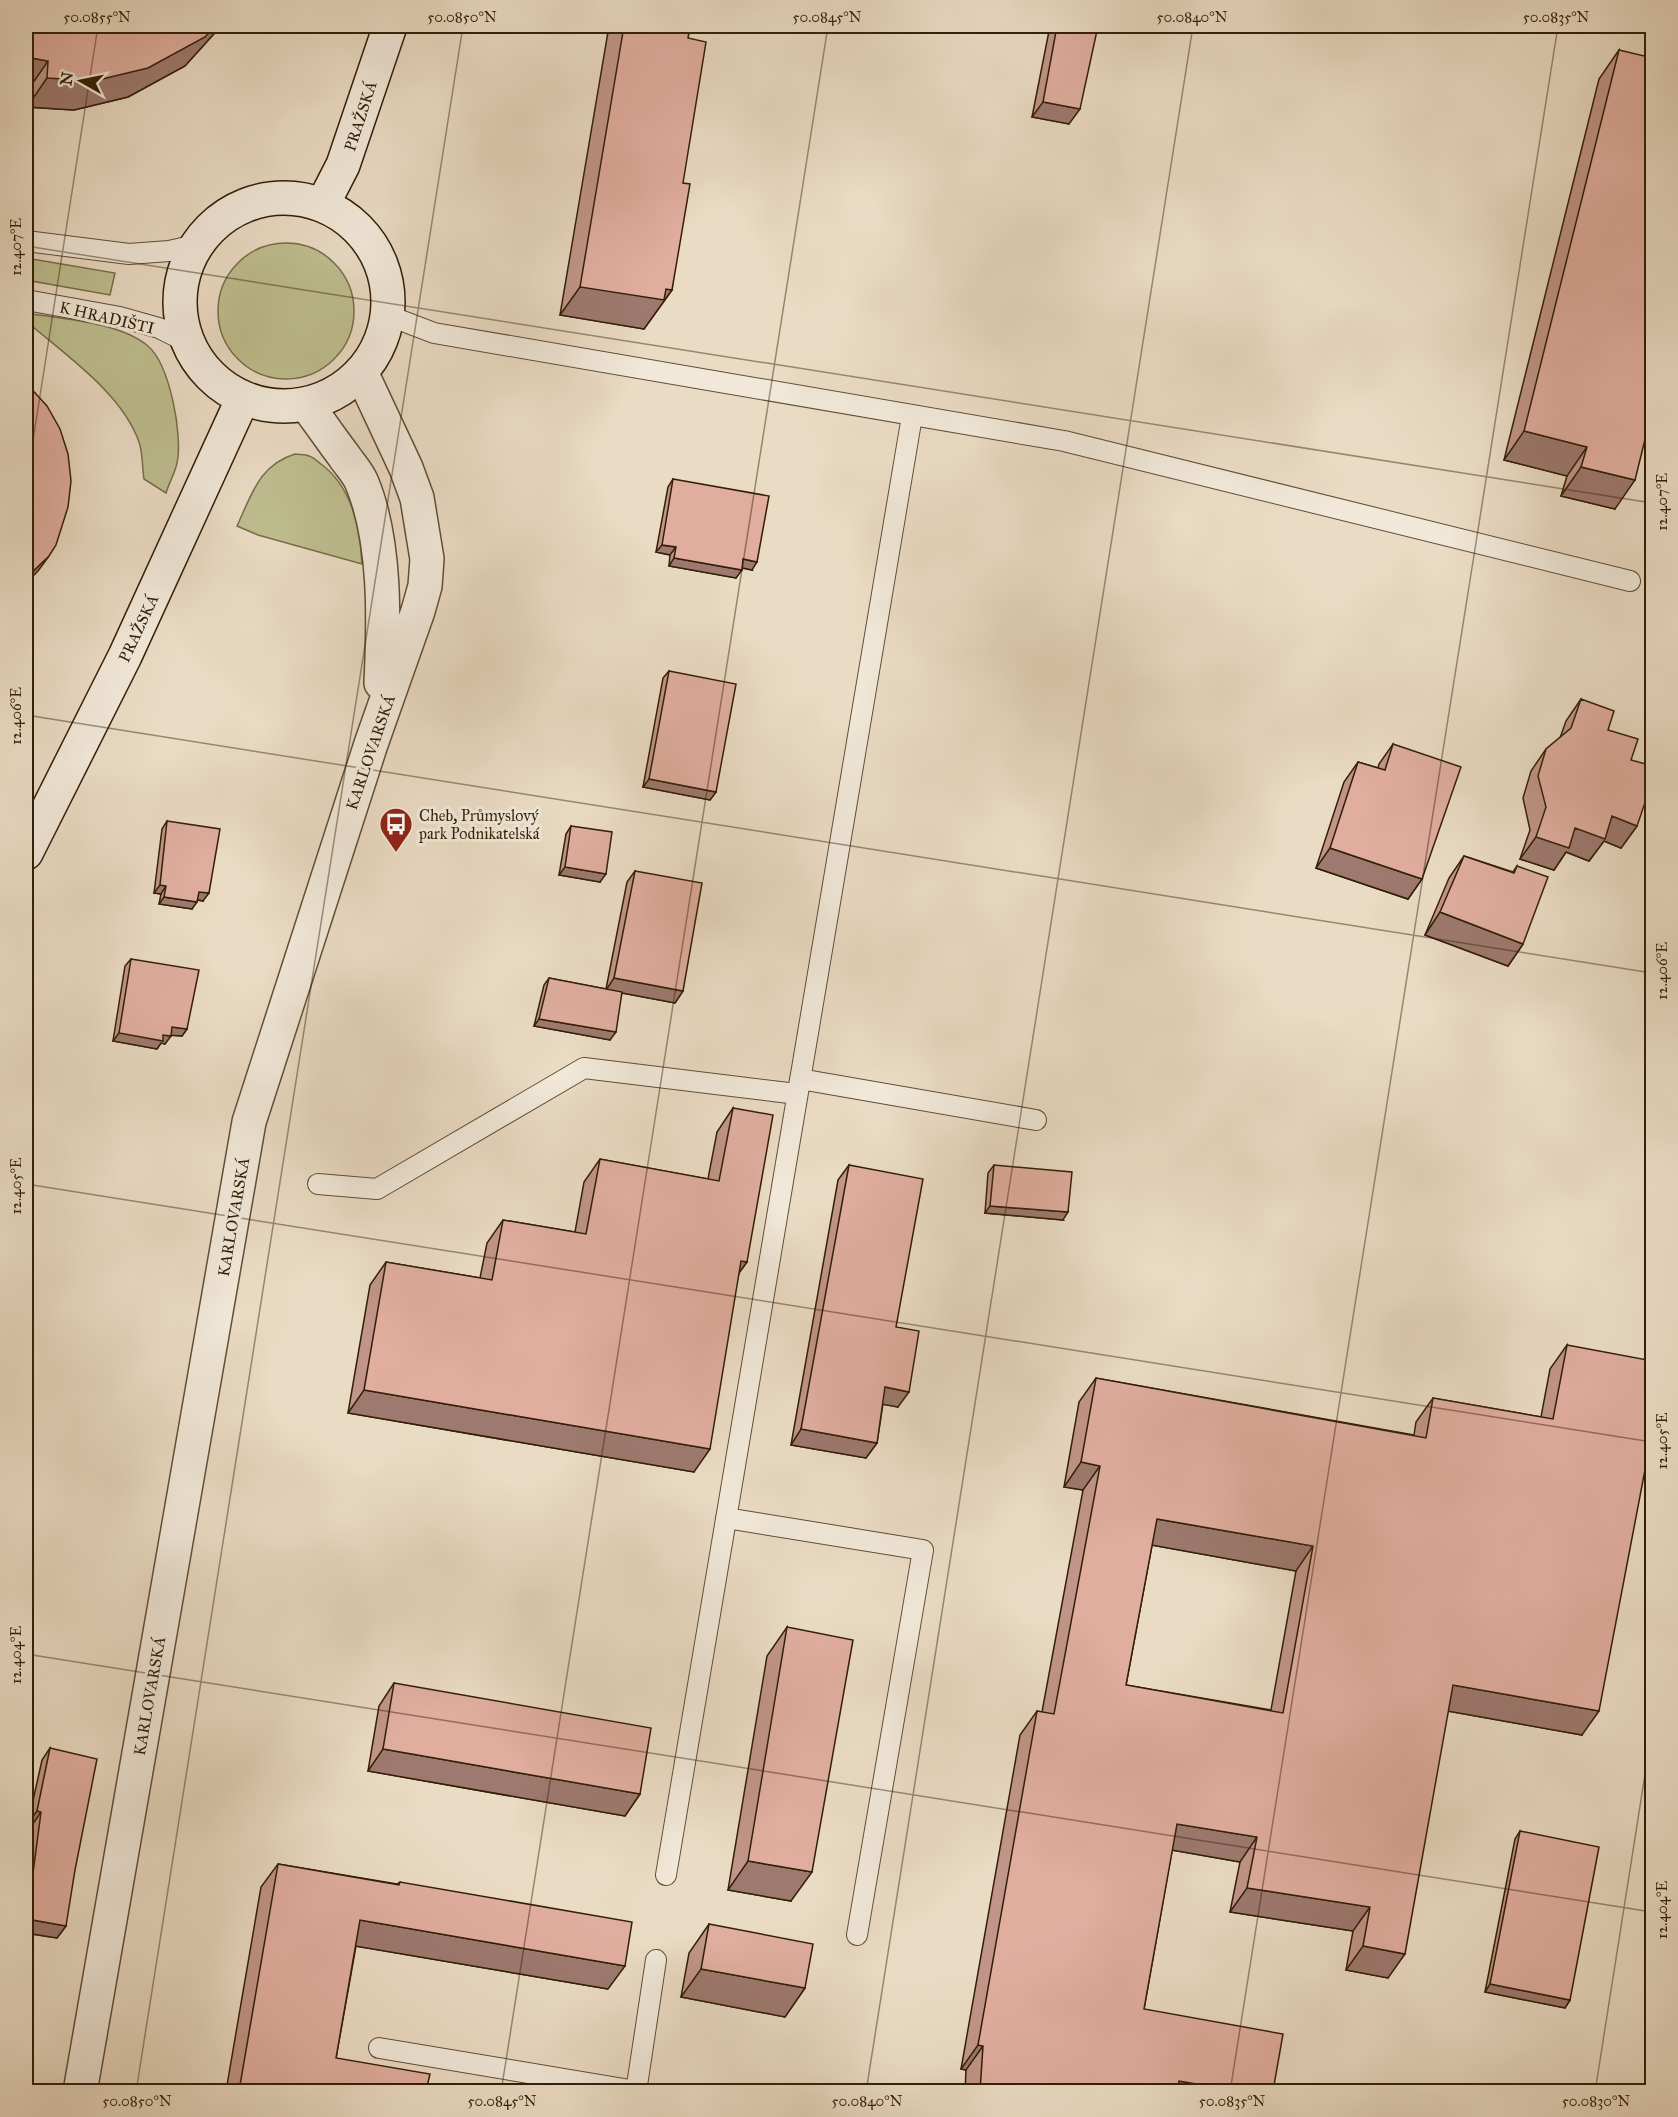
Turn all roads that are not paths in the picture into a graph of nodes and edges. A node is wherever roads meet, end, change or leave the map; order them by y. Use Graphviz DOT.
graph roads {
  1 [pos="390,26"];
  2 [pos="322,204"];
  3 [pos="26,240"];
  4 [pos="196,245"];
  5 [pos="26,300"];
  6 [pos="387,315"];
  7 [pos="187,342"];
  8 [pos="361,372"];
  9 [pos="243,398"];
  10 [pos="306,404"];
  11 [pos="912,416"];
  12 [pos="1630,581"];
  13 [pos="371,744"];
  14 [pos="26,853"];
  15 [pos="799,1087"];
  16 [pos="1036,1120"];
  17 [pos="318,1184"];
  18 [pos="726,1518"];
  19 [pos="666,1875"];
  20 [pos="857,1935"];
  21 [pos="657,1960"];
  22 [pos="379,2048"];
  23 [pos="80,2091"];
  24 [pos="636,2091"];
  1 -- 2 [label="street, PRAŽSKÁ"];
  2 -- 4 [label="street"];
  2 -- 6 [label="street"];
  3 -- 4 [label="lane"];
  4 -- 7 [label="street"];
  5 -- 7 [label="lane, K HRADIŠTI"];
  6 -- 8 [label="street"];
  6 -- 11 [label="lane"];
  7 -- 9 [label="street"];
  8 -- 10 [label="street"];
  8 -- 13 [label="street, KARLOVARSKÁ"];
  9 -- 10 [label="street"];
  9 -- 14 [label="street, PRAŽSKÁ"];
  10 -- 13 [label="street"];
  11 -- 12 [label="lane"];
  11 -- 15 [label="lane"];
  13 -- 23 [label="street, KARLOVARSKÁ"];
  15 -- 16 [label="lane"];
  15 -- 17 [label="lane"];
  15 -- 18 [label="lane"];
  18 -- 19 [label="lane"];
  18 -- 20 [label="lane"];
  21 -- 24 [label="lane"];
  22 -- 24 [label="lane"];
}
